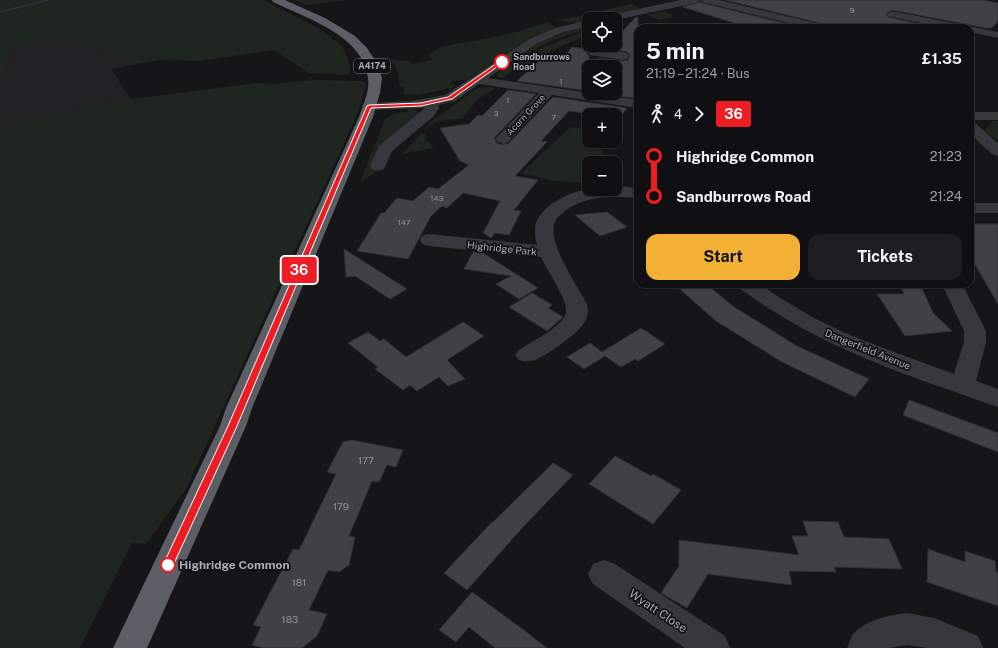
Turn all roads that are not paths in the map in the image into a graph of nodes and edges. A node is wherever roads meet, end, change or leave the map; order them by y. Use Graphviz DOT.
graph roads {
  1 [pos="277,0"];
  2 [pos="696,0"];
  3 [pos="706,0"];
  4 [pos="636,8"];
  5 [pos="658,8"];
  6 [pos="622,13"];
  7 [pos="892,14"];
  8 [pos="682,15"];
  9 [pos="648,19"];
  10 [pos="807,24"];
  11 [pos="942,24"];
  12 [pos="582,25"];
  13 [pos="974,31"];
  14 [pos="998,35"];
  15 [pos="594,52"];
  16 [pos="609,54"];
  17 [pos="623,56"];
  18 [pos="604,60"];
  19 [pos="454,82"];
  20 [pos="473,82"];
  21 [pos="548,92"];
  22 [pos="430,103"];
  23 [pos="634,103"];
  24 [pos="369,106"];
  25 [pos="974,116"];
  26 [pos="998,116"];
  27 [pos="974,130"];
  28 [pos="503,139"];
  29 [pos="998,151"];
  30 [pos="378,166"];
  31 [pos="634,193"];
  32 [pos="974,208"];
  33 [pos="998,208"];
  34 [pos="429,240"];
  35 [pos="550,252"];
  36 [pos="751,288"];
  37 [pos="954,288"];
  38 [pos="527,354"];
  39 [pos="963,385"];
  40 [pos="998,398"];
  41 [pos="604,574"];
  42 [pos="130,648"];
  43 [pos="713,648"];
  44 [pos="864,648"];
  45 [pos="966,648"];
  1 -- 24 [label="highway, A4174"];
  2 -- 5 [label="street"];
  3 -- 10 [label="street"];
  4 -- 5 [label="street"];
  4 -- 6 [label="street"];
  4 -- 9 [label="street"];
  5 -- 8 [label="street"];
  7 -- 11 [label="street"];
  12 -- 20 [label="street"];
  13 -- 14 [label="street"];
  15 -- 16 [label="street"];
  16 -- 17 [label="street"];
  16 -- 18 [label="street"];
  19 -- 20 [label="street"];
  20 -- 21 [label="street"];
  20 -- 22 [label="street"];
  21 -- 23 [label="street"];
  21 -- 28 [label="street, Acorn Grove"];
  22 -- 24 [label="street"];
  22 -- 30 [label="street"];
  24 -- 42 [label="highway, A4174"];
  25 -- 26 [label="street"];
  27 -- 29 [label="street"];
  31 -- 35 [label="street, Highridge Park"];
  32 -- 33 [label="street"];
  34 -- 35 [label="street, Highridge Park"];
  35 -- 38 [label="street, Highridge Park"];
  36 -- 39 [label="street, Dangerfield Avenue"];
  37 -- 39 [label="street"];
  39 -- 40 [label="street, Dangerfield Avenue"];
  41 -- 43 [label="street, Wyatt Close"];
  44 -- 45 [label="street"];
}
